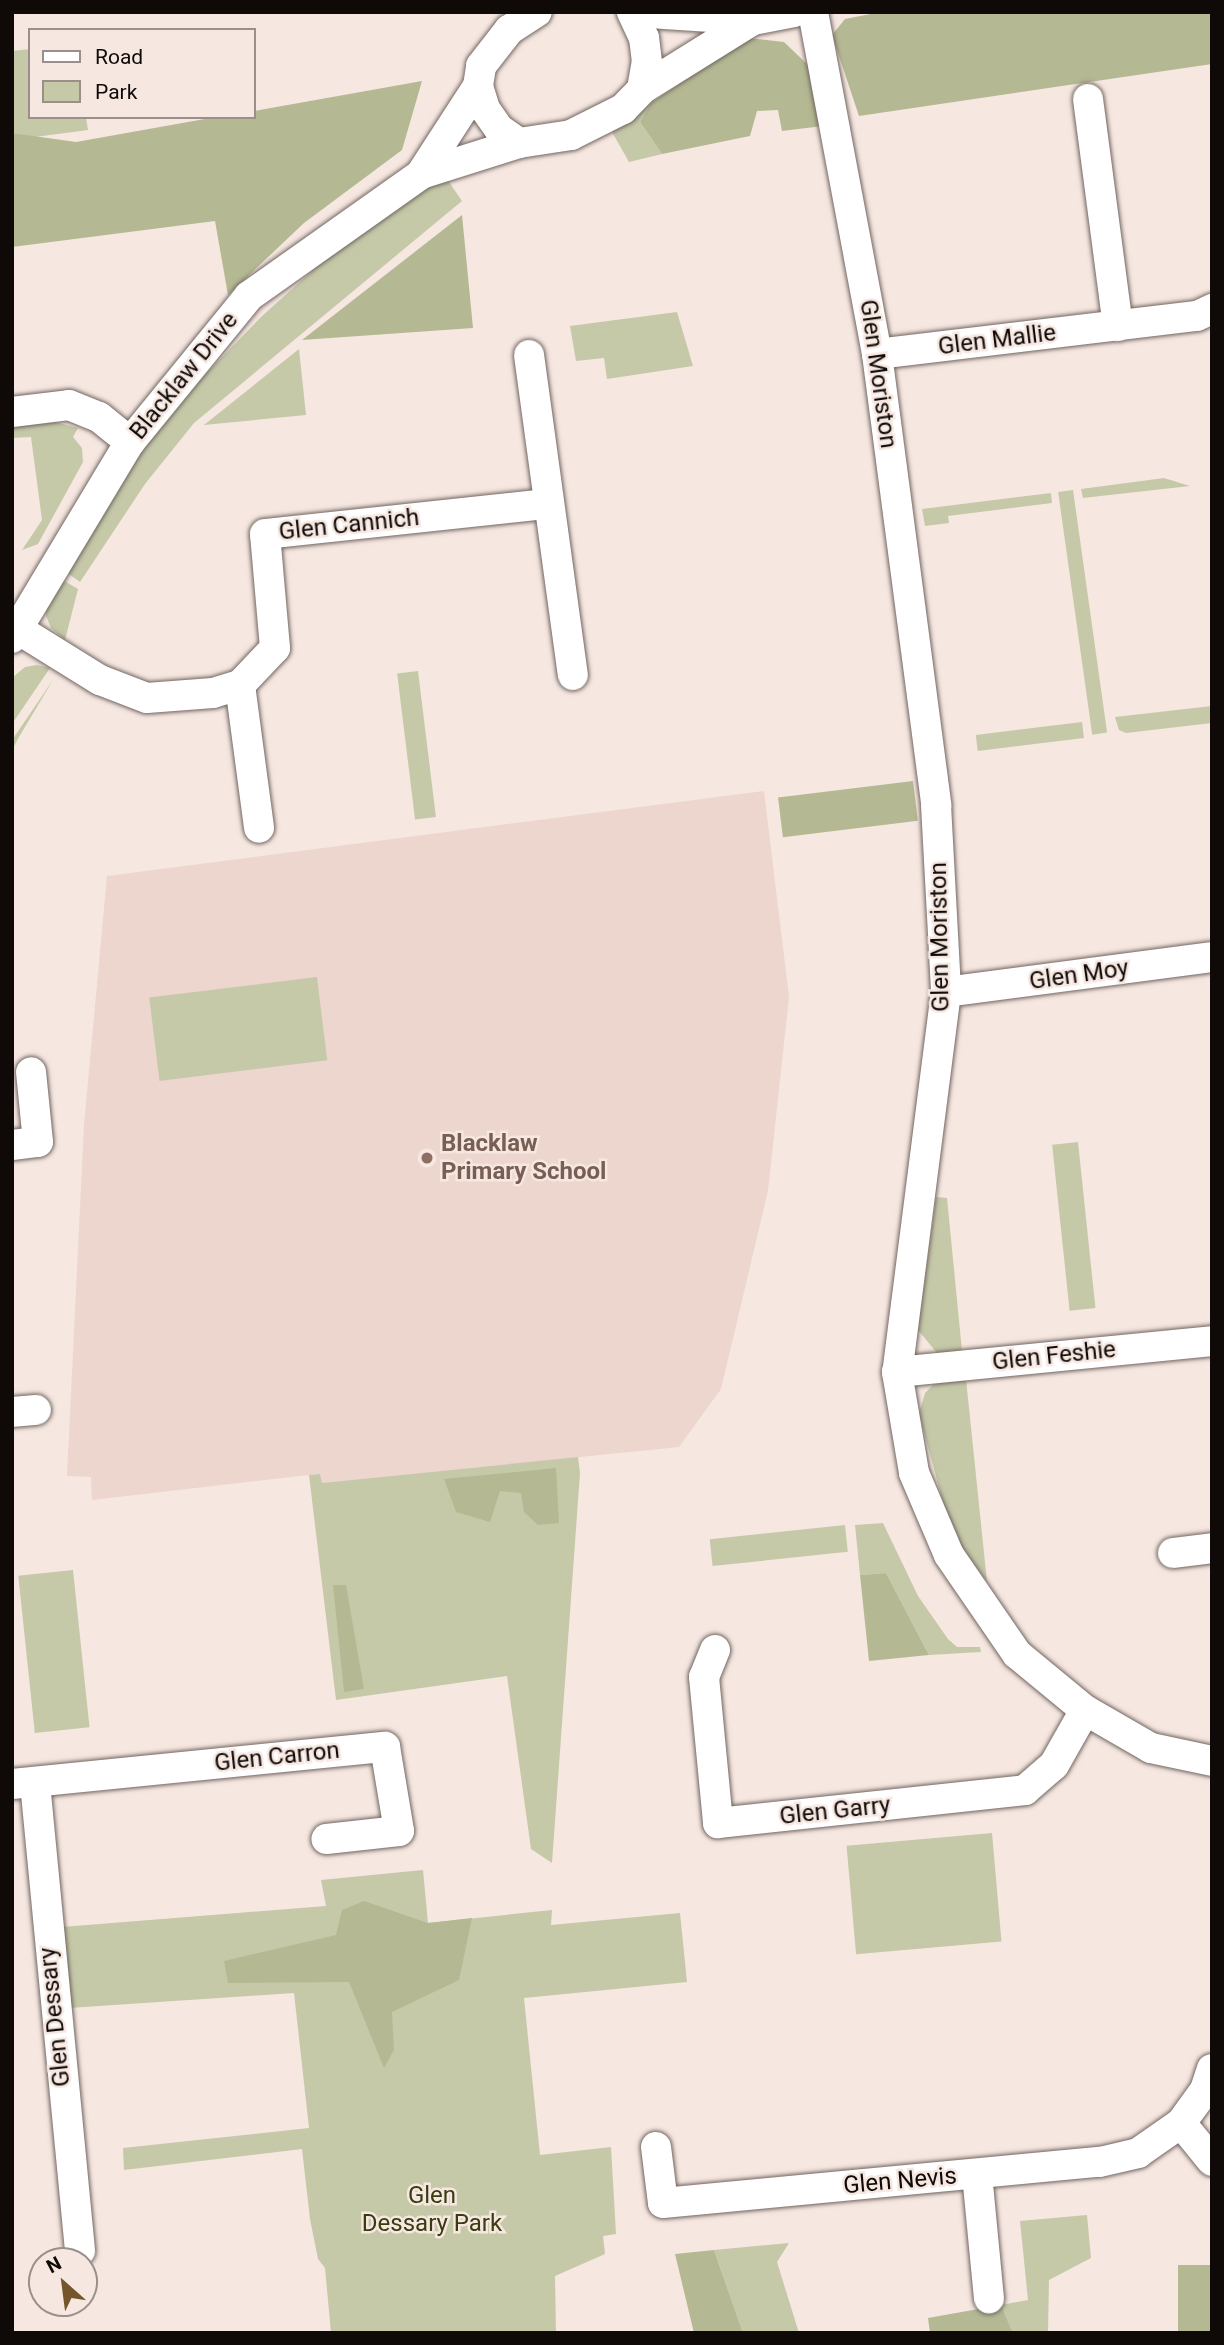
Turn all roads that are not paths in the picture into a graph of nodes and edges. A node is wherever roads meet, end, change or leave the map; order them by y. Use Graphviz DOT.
graph roads {
  1 [pos="494,12"];
  2 [pos="537,12"];
  3 [pos="633,12"];
  4 [pos="794,12"];
  5 [pos="813,12"];
  6 [pos="753,20"];
  7 [pos="480,76"];
  8 [pos="642,89"];
  9 [pos="1088,99"];
  10 [pos="519,143"];
  11 [pos="421,174"];
  12 [pos="1211,315"];
  13 [pos="1118,326"];
  14 [pos="877,354"];
  15 [pos="529,355"];
  16 [pos="12,412"];
  17 [pos="130,442"];
  18 [pos="546,504"];
  19 [pos="14,633"];
  20 [pos="573,675"];
  21 [pos="240,685"];
  22 [pos="259,828"];
  23 [pos="1212,957"];
  24 [pos="946,992"];
  25 [pos="31,1072"];
  26 [pos="12,1145"];
  27 [pos="1212,1341"];
  28 [pos="897,1372"];
  29 [pos="1212,1548"];
  30 [pos="1173,1553"];
  31 [pos="715,1650"];
  32 [pos="1085,1710"];
  33 [pos="1212,1761"];
  34 [pos="24,1784"];
  35 [pos="326,1839"];
  36 [pos="1212,2069"];
  37 [pos="1181,2123"];
  38 [pos="656,2147"];
  39 [pos="1212,2161"];
  40 [pos="977,2174"];
  41 [pos="80,2247"];
  42 [pos="989,2298"];
  1 -- 7 [label="street"];
  2 -- 7 [label="street"];
  3 -- 6 [label="street"];
  3 -- 8 [label="street"];
  4 -- 6 [label="street"];
  5 -- 14 [label="street, Glen Moriston"];
  6 -- 8 [label="street"];
  7 -- 10 [label="street"];
  7 -- 11 [label="street, Blacklaw Drive"];
  8 -- 10 [label="street, Blacklaw Drive"];
  9 -- 13 [label="street"];
  10 -- 11 [label="street, Blacklaw Drive"];
  11 -- 17 [label="street, Blacklaw Drive"];
  12 -- 13 [label="street, Glen Mallie"];
  13 -- 14 [label="street, Glen Mallie"];
  14 -- 24 [label="street, Glen Moriston"];
  15 -- 18 [label="street"];
  16 -- 17 [label="street"];
  17 -- 19 [label="street, Blacklaw Drive"];
  18 -- 20 [label="street"];
  18 -- 21 [label="street, Glen Cannich"];
  19 -- 21 [label="street"];
  21 -- 22 [label="street"];
  23 -- 24 [label="street, Glen Moy"];
  24 -- 28 [label="street, Glen Moriston"];
  25 -- 26 [label="street"];
  27 -- 28 [label="street, Glen Feshie"];
  28 -- 32 [label="street, Glen Moriston"];
  29 -- 30 [label="street"];
  31 -- 32 [label="street, Glen Garry"];
  32 -- 33 [label="street, Glen Moriston"];
  34 -- 35 [label="street, Glen Carron"];
  34 -- 41 [label="street, Glen Dessary"];
  36 -- 37 [label="street, Glen Nevis"];
  37 -- 39 [label="street"];
  37 -- 40 [label="street, Glen Nevis"];
  38 -- 40 [label="street, Glen Nevis"];
  40 -- 42 [label="street"];
}
